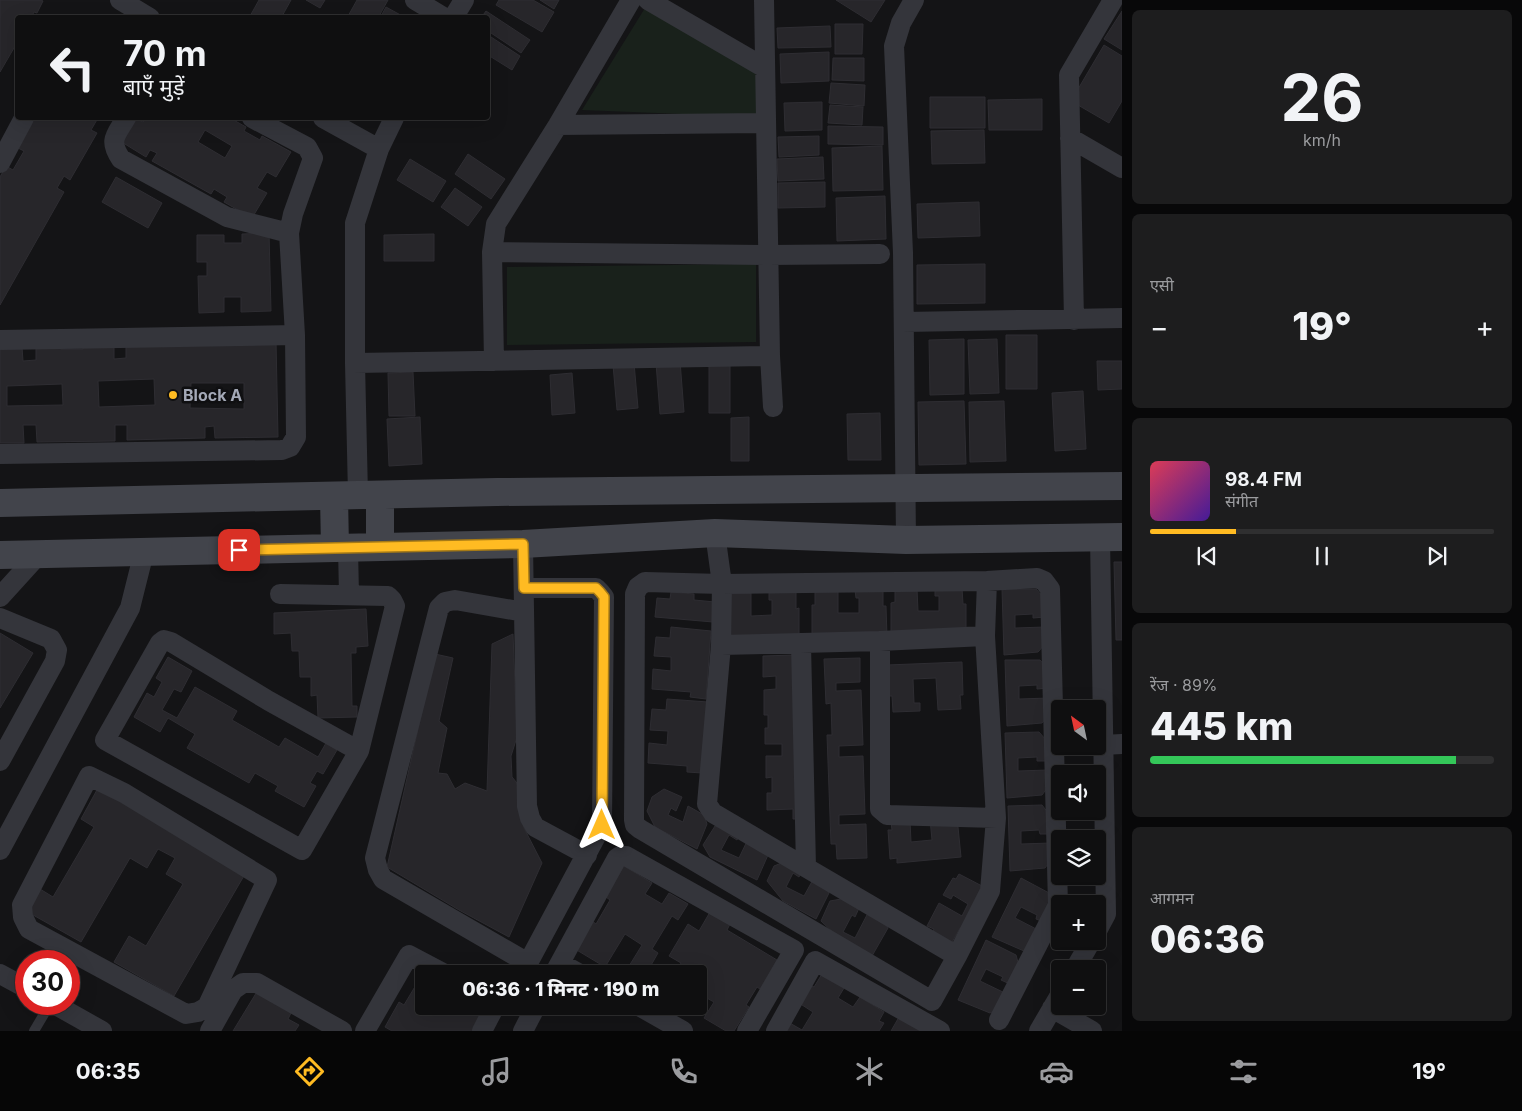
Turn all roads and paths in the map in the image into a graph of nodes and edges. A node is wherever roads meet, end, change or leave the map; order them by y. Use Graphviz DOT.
graph roads {
  1 [pos="120,0"];
  2 [pos="415,0"];
  3 [pos="464,0"];
  4 [pos="631,0"];
  5 [pos="648,0"];
  6 [pos="764,0"];
  7 [pos="914,0"];
  8 [pos="1113,0"];
  9 [pos="145,15"];
  10 [pos="440,15"];
  11 [pos="455,15"];
  12 [pos="765,68"];
  13 [pos="23,120"];
  14 [pos="125,120"];
  15 [pos="256,120"];
  16 [pos="328,120"];
  17 [pos="393,120"];
  18 [pos="766,123"];
  19 [pos="558,125"];
  20 [pos="1070,138"];
  21 [pos="379,149"];
  22 [pos="0,163"];
  23 [pos="1122,168"];
  24 [pos="289,234"];
  25 [pos="492,252"];
  26 [pos="880,254"];
  27 [pos="768,255"];
  28 [pos="1122,318"];
  29 [pos="1074,320"];
  30 [pos="904,322"];
  31 [pos="295,335"];
  32 [pos="0,340"];
  33 [pos="770,356"];
  34 [pos="494,361"];
  35 [pos="355,364"];
  36 [pos="773,407"];
  37 [pos="0,454"];
  38 [pos="1122,486"];
  39 [pos="906,488"];
  40 [pos="357,495"];
  41 [pos="0,503"];
  42 [pos="715,533"];
  43 [pos="1111,537"];
  44 [pos="906,540"];
  45 [pos="523,544"];
  46 [pos="380,547"];
  47 [pos="342,548"];
  48 [pos="144,552"];
  49 [pos="38,554"];
  50 [pos="0,555"];
  51 [pos="987,581"];
  52 [pos="722,584"];
  53 [pos="524,588"];
  54 [pos="280,594"];
  55 [pos="349,595"];
  56 [pos="0,597"];
  57 [pos="524,612"];
  58 [pos="0,618"];
  59 [pos="985,636"];
  60 [pos="880,641"];
  61 [pos="800,644"];
  62 [pos="721,645"];
  63 [pos="1113,744"];
  64 [pos="359,751"];
  65 [pos="0,761"];
  66 [pos="996,818"];
  67 [pos="0,850"];
  68 [pos="586,855"];
  69 [pos="806,867"];
  70 [pos="1109,919"];
  71 [pos="957,956"];
  72 [pos="73,962"];
  73 [pos="428,965"];
  74 [pos="559,965"];
  75 [pos="0,974"];
  76 [pos="15,982"];
  77 [pos="1051,1010"];
  78 [pos="43,1015"];
  79 [pos="74,1015"];
  80 [pos="490,1015"];
  81 [pos="531,1015"];
  82 [pos="655,1015"];
  83 [pos="1073,1015"];
  84 [pos="999,1020"];
  85 [pos="34,1031"];
  86 [pos="102,1031"];
  87 [pos="210,1031"];
  88 [pos="342,1031"];
  89 [pos="365,1031"];
  90 [pos="482,1031"];
  91 [pos="523,1031"];
  92 [pos="684,1031"];
  93 [pos="747,1031"];
  94 [pos="776,1031"];
  95 [pos="940,1031"];
  96 [pos="1039,1031"];
  97 [pos="1092,1031"];
  1 -- 9 [label="street"];
  2 -- 10 [label="street"];
  3 -- 11 [label="street"];
  4 -- 19 [label="street"];
  5 -- 12 [label="street"];
  6 -- 12 [label="street"];
  7 -- 30 [label="street"];
  8 -- 20 [label="street"];
  12 -- 18 [label="street"];
  13 -- 22 [label="street"];
  14 -- 24 [label="street"];
  15 -- 24 [label="street"];
  16 -- 21 [label="street"];
  17 -- 21 [label="street"];
  18 -- 19 [label="street"];
  18 -- 27 [label="street"];
  19 -- 25 [label="street"];
  20 -- 23 [label="street"];
  20 -- 29 [label="street"];
  21 -- 35 [label="street"];
  24 -- 31 [label="street"];
  25 -- 27 [label="street"];
  25 -- 34 [label="street"];
  26 -- 27 [label="street"];
  27 -- 33 [label="street"];
  28 -- 29 [label="street"];
  29 -- 30 [label="street"];
  30 -- 39 [label="street"];
  31 -- 32 [label="street"];
  31 -- 37 [label="street"];
  33 -- 34 [label="street"];
  33 -- 36 [label="street"];
  34 -- 35 [label="street"];
  35 -- 40 [label="street"];
  38 -- 39 [label="street"];
  39 -- 40 [label="street"];
  39 -- 44 [label="street"];
  40 -- 41 [label="street"];
  40 -- 46 [label="street"];
  40 -- 47 [label="street"];
  42 -- 44 [label="street"];
  42 -- 45 [label="street"];
  42 -- 52 [label="street"];
  43 -- 44 [label="street"];
  43 -- 63 [label="street"];
  45 -- 46 [label="street"];
  45 -- 53 [label="street"];
  46 -- 47 [label="street"];
  47 -- 48 [label="street"];
  47 -- 55 [label="street"];
  48 -- 49 [label="street"];
  48 -- 67 [label="street"];
  49 -- 50 [label="street"];
  49 -- 56 [label="street"];
  51 -- 52 [label="street"];
  51 -- 59 [label="street"];
  51 -- 84 [label="street"];
  52 -- 62 [label="street"];
  52 -- 71 [label="street"];
  53 -- 57 [label="street"];
  53 -- 68 [label="street"];
  54 -- 55 [label="street"];
  55 -- 64 [label="street"];
  57 -- 68 [label="street"];
  57 -- 68 [label="street"];
  58 -- 65 [label="street"];
  59 -- 60 [label="street"];
  59 -- 66 [label="street"];
  60 -- 61 [label="street"];
  60 -- 66 [label="street"];
  61 -- 62 [label="street"];
  61 -- 69 [label="street"];
  62 -- 69 [label="street"];
  63 -- 70 [label="street"];
  64 -- 64 [label="street"];
  66 -- 71 [label="street"];
  69 -- 71 [label="street"];
  72 -- 72 [label="street"];
  73 -- 89 [label="street"];
  74 -- 93 [label="street"];
  75 -- 76 [label="street"];
  77 -- 96 [label="street"];
  78 -- 85 [label="lane"];
  79 -- 86 [label="street"];
  80 -- 90 [label="street"];
  81 -- 91 [label="street"];
  82 -- 92 [label="street"];
  83 -- 97 [label="street"];
  87 -- 88 [label="street"];
  94 -- 95 [label="street"];
}
